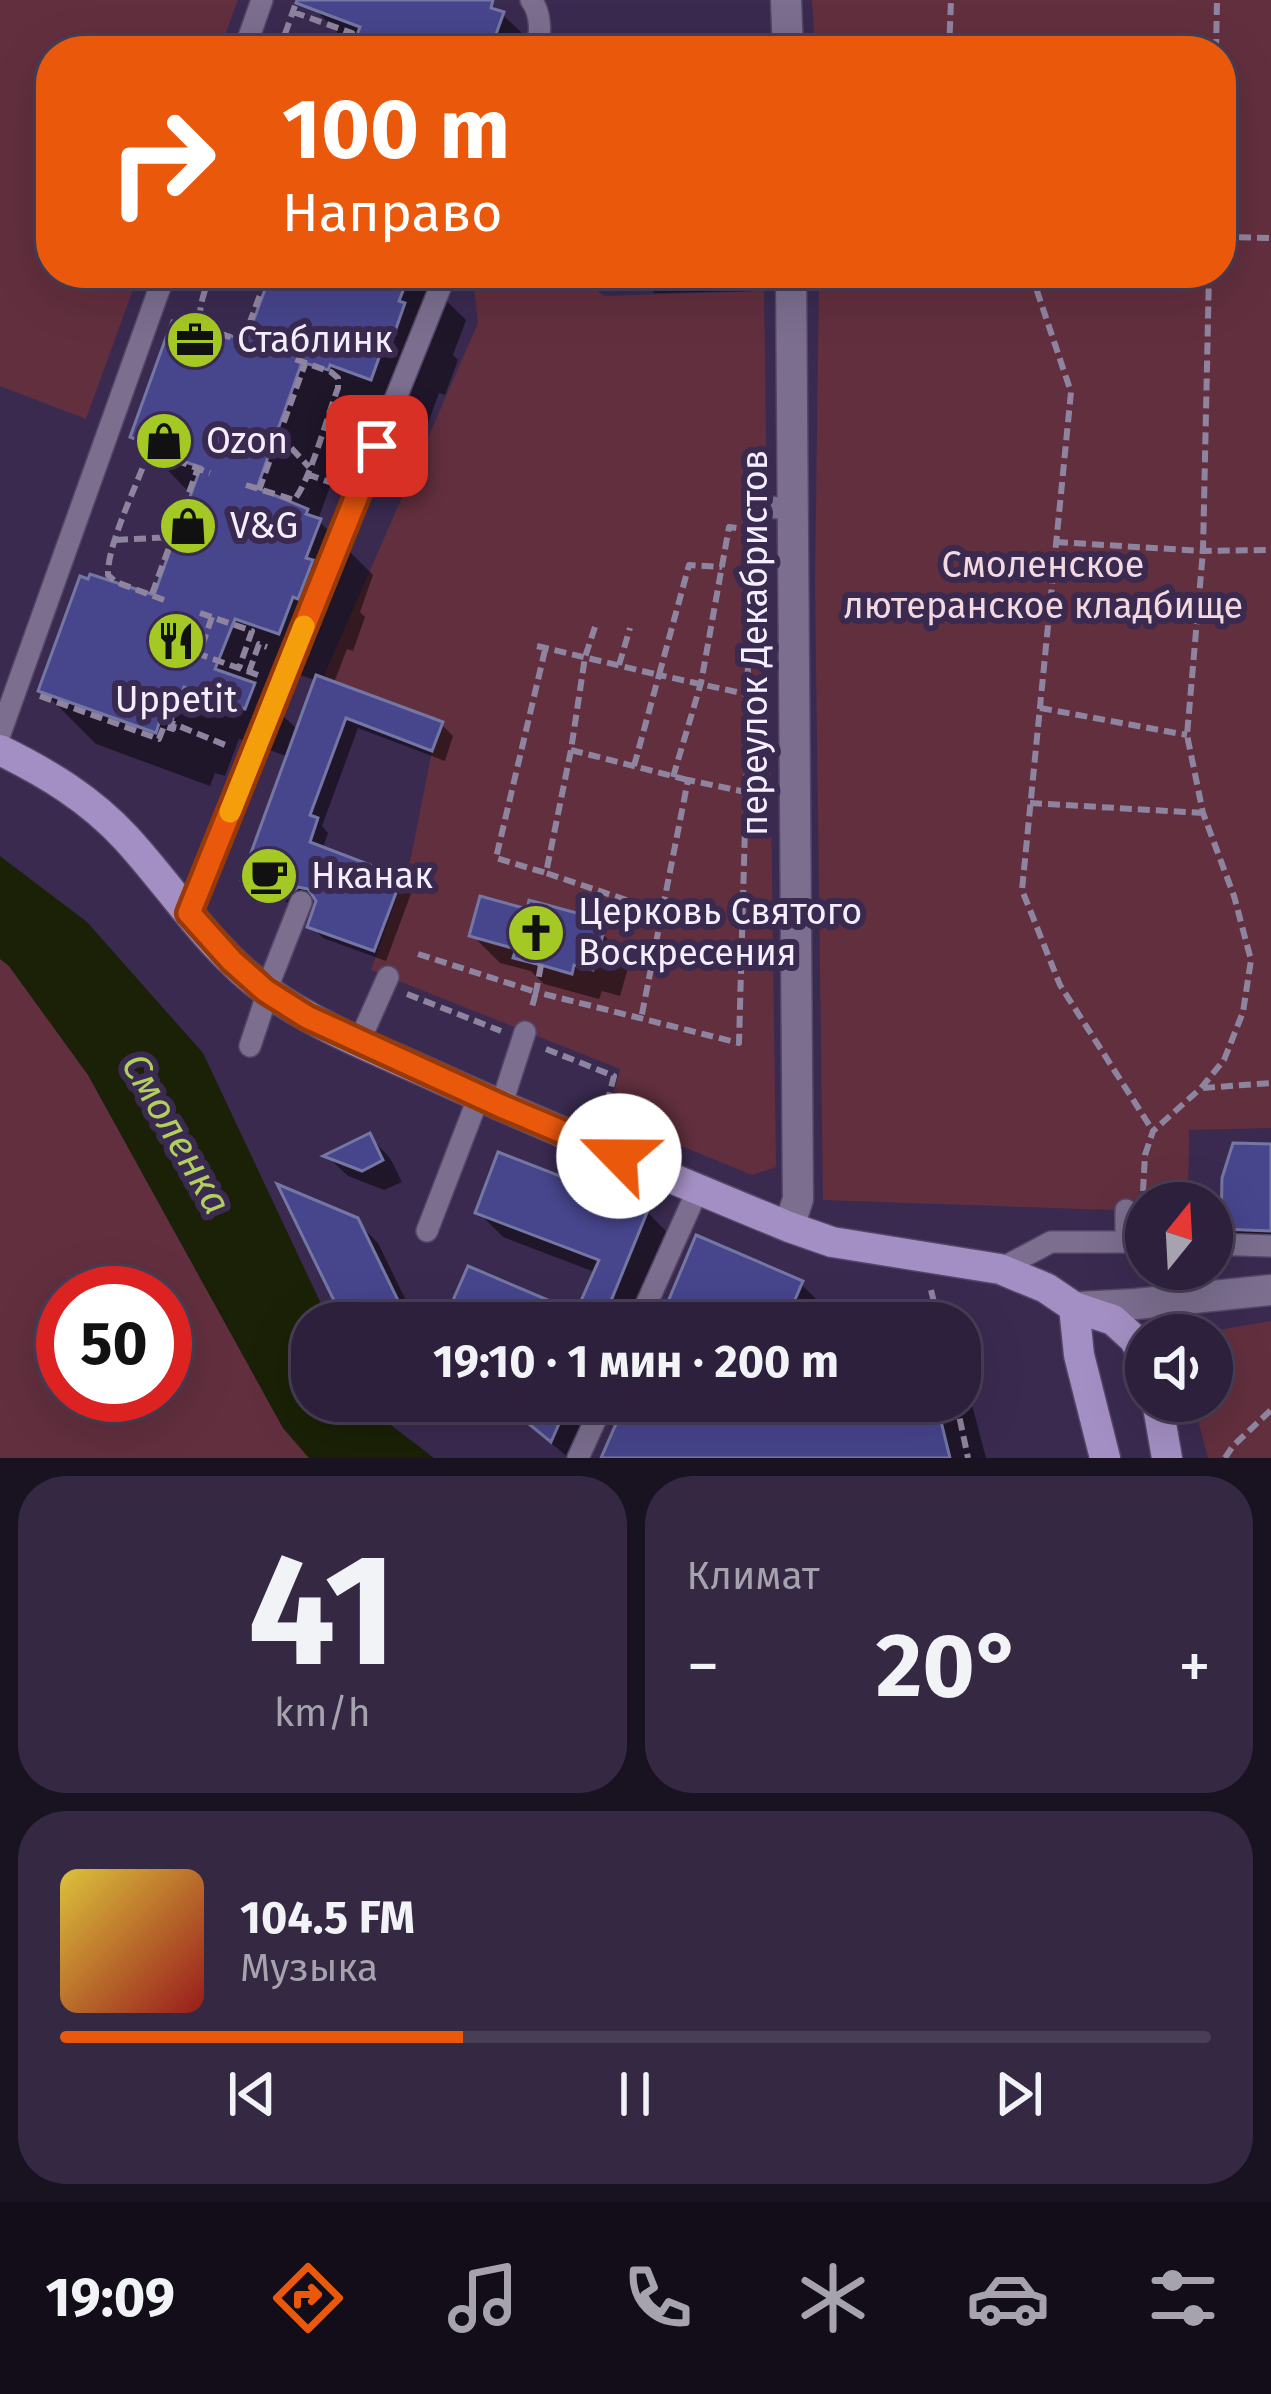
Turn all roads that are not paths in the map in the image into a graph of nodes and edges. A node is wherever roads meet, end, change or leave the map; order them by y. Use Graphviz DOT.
graph roads {
  1 [pos="262,0"];
  2 [pos="530,0"];
  3 [pos="786,0"];
  4 [pos="249,36"];
  5 [pos="538,36"];
  6 [pos="787,36"];
  7 [pos="160,288"];
  8 [pos="440,288"];
  9 [pos="790,288"];
  10 [pos="0,734"];
  11 [pos="0,750"];
  12 [pos="301,902"];
  13 [pos="189,913"];
  14 [pos="388,977"];
  15 [pos="267,991"];
  16 [pos="525,1032"];
  17 [pos="359,1042"];
  18 [pos="250,1046"];
  19 [pos="490,1101"];
  20 [pos="698,1190"];
  21 [pos="789,1227"];
  22 [pos="427,1232"];
  23 [pos="1125,1242"];
  24 [pos="1233,1245"];
  25 [pos="1271,1246"];
  26 [pos="1000,1269"];
  27 [pos="1271,1290"];
  28 [pos="647,1302"];
  29 [pos="1075,1307"];
  30 [pos="1125,1331"];
  31 [pos="594,1422"];
  32 [pos="1161,1422"];
  33 [pos="578,1458"];
  34 [pos="1105,1458"];
  35 [pos="1167,1458"];
  1 -- 4 [label="lane"];
  2 -- 5 [label="lane"];
  3 -- 6 [label="street"];
  7 -- 10 [label="lane"];
  8 -- 13 [label="lane"];
  9 -- 21 [label="street, переулок Декабристов"];
  11 -- 13 [label="main road"];
  12 -- 15 [label="lane"];
  13 -- 15 [label="main road"];
  14 -- 17 [label="lane"];
  15 -- 17 [label="main road"];
  15 -- 18 [label="lane"];
  16 -- 19 [label="lane"];
  17 -- 19 [label="main road"];
  19 -- 20 [label="main road"];
  19 -- 22 [label="lane"];
  20 -- 21 [label="main road"];
  20 -- 28 [label="lane"];
  21 -- 26 [label="main road"];
  23 -- 26 [label="lane"];
  24 -- 25 [label="lane"];
  26 -- 29 [label="main road"];
  27 -- 29 [label="street"];
  29 -- 30 [label="main road"];
  29 -- 34 [label="main road"];
  31 -- 33 [label="lane"];
  32 -- 35 [label="main road"];
}
